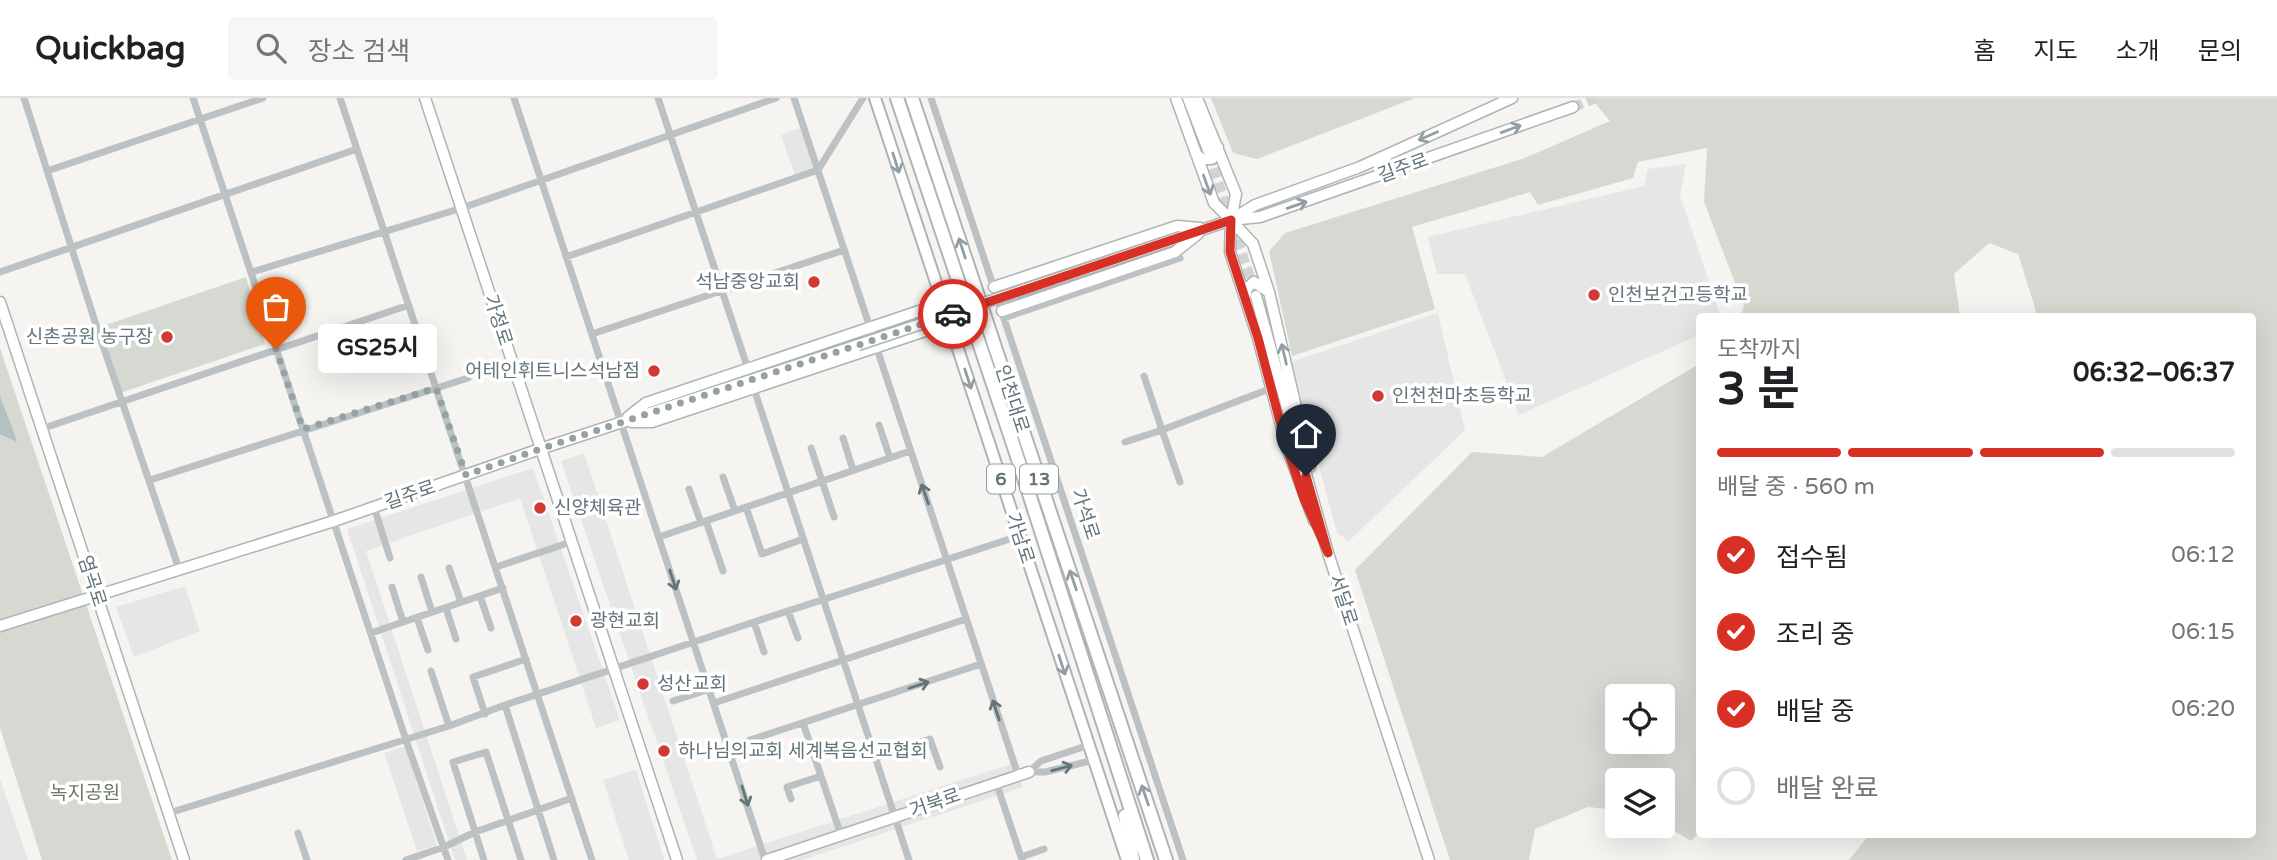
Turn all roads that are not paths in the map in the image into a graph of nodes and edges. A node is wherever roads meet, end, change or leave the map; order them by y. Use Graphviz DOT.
graph roads {
  1 [pos="24,98"];
  2 [pos="193,98"];
  3 [pos="262,98"];
  4 [pos="340,98"];
  5 [pos="425,98"];
  6 [pos="657,98"];
  7 [pos="776,98"];
  8 [pos="794,98"];
  9 [pos="863,98"];
  10 [pos="875,98"];
  11 [pos="897,98"];
  12 [pos="912,98"];
  13 [pos="932,98"];
  14 [pos="1176,98"];
  15 [pos="1188,98"];
  16 [pos="1197,98"];
  17 [pos="1512,98"];
  18 [pos="516,99"];
  19 [pos="1573,107"];
  20 [pos="200,118"];
  21 [pos="670,135"];
  22 [pos="357,149"];
  23 [pos="1213,149"];
  24 [pos="1196,154"];
  25 [pos="818,170"];
  26 [pos="47,171"];
  27 [pos="542,180"];
  28 [pos="225,194"];
  29 [pos="462,208"];
  30 [pos="695,212"];
  31 [pos="1231,220"];
  32 [pos="1203,229"];
  33 [pos="385,231"];
  34 [pos="72,247"];
  35 [pos="844,250"];
  36 [pos="566,257"];
  37 [pos="1180,258"];
  38 [pos="0,272"];
  39 [pos="252,272"];
  40 [pos="994,287"];
  41 [pos="721,291"];
  42 [pos="1269,292"];
  43 [pos="1250,297"];
  44 [pos="0,302"];
  45 [pos="943,303"];
  46 [pos="409,305"];
  47 [pos="1003,314"];
  48 [pos="949,323"];
  49 [pos="870,330"];
  50 [pos="592,334"];
  51 [pos="876,348"];
  52 [pos="276,349"];
  53 [pos="748,369"];
  54 [pos="1144,376"];
  55 [pos="468,378"];
  56 [pos="436,388"];
  57 [pos="1272,388"];
  58 [pos="754,389"];
  59 [pos="122,400"];
  60 [pos="621,422"];
  61 [pos="879,425"];
  62 [pos="41,429"];
  63 [pos="303,429"];
  64 [pos="1162,430"];
  65 [pos="843,438"];
  66 [pos="1125,442"];
  67 [pos="811,448"];
  68 [pos="540,449"];
  69 [pos="910,451"];
  70 [pos="890,458"];
  71 [pos="853,470"];
  72 [pos="466,475"];
  73 [pos="723,477"];
  74 [pos="150,480"];
  75 [pos="821,481"];
  76 [pos="1180,482"];
  77 [pos="689,489"];
  78 [pos="787,492"];
  79 [pos="374,507"];
  80 [pos="746,507"];
  81 [pos="735,511"];
  82 [pos="834,517"];
  83 [pos="334,521"];
  84 [pos="703,522"];
  85 [pos="1020,536"];
  86 [pos="659,537"];
  87 [pos="803,539"];
  88 [pos="571,542"];
  89 [pos="1328,553"];
  90 [pos="390,558"];
  91 [pos="948,559"];
  92 [pos="496,567"];
  93 [pos="449,568"];
  94 [pos="179,569"];
  95 [pos="723,571"];
  96 [pos="421,577"];
  97 [pos="392,587"];
  98 [pos="503,588"];
  99 [pos="97,595"];
  100 [pos="480,596"];
  101 [pos="823,599"];
  102 [pos="461,603"];
  103 [pos="446,608"];
  104 [pos="788,611"];
  105 [pos="432,612"];
  106 [pos="417,618"];
  107 [pos="966,619"];
  108 [pos="403,622"];
  109 [pos="754,622"];
  110 [pos="0,626"];
  111 [pos="491,628"];
  112 [pos="370,633"];
  113 [pos="798,638"];
  114 [pos="456,639"];
  115 [pos="694,642"];
  116 [pos="428,650"];
  117 [pos="764,652"];
  118 [pos="526,659"];
  119 [pos="842,660"];
  120 [pos="981,664"];
  121 [pos="613,670"];
  122 [pos="431,671"];
  123 [pos="710,689"];
  124 [pos="538,695"];
  125 [pos="673,701"];
  126 [pos="714,703"];
  127 [pos="505,705"];
  128 [pos="858,705"];
  129 [pos="485,714"];
  130 [pos="803,723"];
  131 [pos="449,726"];
  132 [pos="406,740"];
  133 [pos="1089,746"];
  134 [pos="729,747"];
  135 [pos="1113,757"];
  136 [pos="875,758"];
  137 [pos="1094,760"];
  138 [pos="940,767"];
  139 [pos="1029,772"];
  140 [pos="1018,775"];
  141 [pos="821,776"];
  142 [pos="996,782"];
  143 [pos="572,798"];
  144 [pos="791,799"];
  145 [pos="538,810"];
  146 [pos="169,813"];
  147 [pos="894,817"];
  148 [pos="508,820"];
  149 [pos="475,832"];
  150 [pos="298,833"];
  151 [pos="841,835"];
  152 [pos="444,847"];
  153 [pos="1044,849"];
  154 [pos="1021,859"];
  155 [pos="1126,859"];
  156 [pos="184,860"];
  157 [pos="307,860"];
  158 [pos="406,860"];
  159 [pos="448,860"];
  160 [pos="484,860"];
  161 [pos="521,860"];
  162 [pos="554,860"];
  163 [pos="592,860"];
  164 [pos="677,860"];
  165 [pos="766,860"];
  166 [pos="909,860"];
  167 [pos="1147,860"];
  168 [pos="1168,860"];
  169 [pos="1183,860"];
  170 [pos="1429,860"];
  1 -- 26 [label="street"];
  2 -- 20 [label="street"];
  3 -- 20 [label="street"];
  4 -- 22 [label="street"];
  5 -- 29 [label="street, 가정로"];
  6 -- 21 [label="street"];
  7 -- 21 [label="street"];
  8 -- 25 [label="street"];
  9 -- 25 [label="street"];
  10 -- 45 [label="main road, 가남로 / 6, one-way"];
  11 -- 135 [label="highway, 인천대로 / 13"];
  168 -- 12 [label="highway, 인천대로 / 13, one-way"];
  13 -- 40 [label="street, 가석로"];
  14 -- 24 [label="street"];
  15 -- 23 [label="street"];
  16 -- 23 [label="street"];
  17 -- 31 [label="street, 길주로, one-way"];
  18 -- 27 [label="street"];
  31 -- 19 [label="street, 길주로, one-way"];
  20 -- 26 [label="street"];
  20 -- 28 [label="street"];
  21 -- 27 [label="street"];
  21 -- 30 [label="street"];
  22 -- 28 [label="street"];
  22 -- 33 [label="street"];
  23 -- 24 [label="street"];
  23 -- 31 [label="street"];
  24 -- 31 [label="street, one-way"];
  25 -- 30 [label="street"];
  25 -- 35 [label="street"];
  26 -- 34 [label="street"];
  27 -- 29 [label="street"];
  27 -- 36 [label="street"];
  28 -- 34 [label="street"];
  28 -- 39 [label="street"];
  29 -- 33 [label="street"];
  29 -- 68 [label="street, 가정로"];
  30 -- 36 [label="street"];
  30 -- 41 [label="street"];
  31 -- 32 [label="street, 길주로"];
  31 -- 42 [label="street"];
  31 -- 43 [label="street"];
  32 -- 40 [label="street, 길주로"];
  32 -- 47 [label="street, 길주로"];
  32 -- 60 [label="street, 길주로, bridge"];
  33 -- 39 [label="street"];
  33 -- 46 [label="street"];
  34 -- 38 [label="street"];
  34 -- 59 [label="street"];
  35 -- 41 [label="street"];
  35 -- 49 [label="street"];
  36 -- 50 [label="street"];
  37 -- 47 [label="street"];
  39 -- 52 [label="street"];
  40 -- 47 [label="street, 가석로"];
  41 -- 50 [label="street"];
  41 -- 53 [label="street"];
  42 -- 43 [label="street"];
  89 -- 42 [label="street, one-way"];
  43 -- 57 [label="street"];
  43 -- 89 [label="street, 서달로"];
  44 -- 62 [label="street, 염곡로"];
  45 -- 48 [label="main road, 가남로 / 6"];
  45 -- 49 [label="street"];
  46 -- 52 [label="street"];
  46 -- 56 [label="street"];
  47 -- 169 [label="street, 가석로"];
  48 -- 51 [label="street"];
  48 -- 85 [label="main road, 가남로 / 6, one-way"];
  49 -- 51 [label="street"];
  49 -- 53 [label="street"];
  50 -- 60 [label="street"];
  51 -- 58 [label="street"];
  51 -- 69 [label="street"];
  52 -- 59 [label="street"];
  52 -- 63 [label="street"];
  53 -- 60 [label="street"];
  54 -- 64 [label="street"];
  55 -- 56 [label="street"];
  56 -- 63 [label="street"];
  56 -- 72 [label="street"];
  57 -- 64 [label="street"];
  57 -- 89 [label="street"];
  58 -- 60 [label="street"];
  58 -- 78 [label="street"];
  59 -- 62 [label="street"];
  59 -- 74 [label="street"];
  60 -- 68 [label="street, 길주로"];
  60 -- 86 [label="street"];
  61 -- 70 [label="street"];
  62 -- 99 [label="street, 염곡로"];
  63 -- 74 [label="street"];
  63 -- 83 [label="street"];
  64 -- 66 [label="street"];
  64 -- 76 [label="street"];
  65 -- 71 [label="street"];
  67 -- 75 [label="street"];
  68 -- 72 [label="street, 길주로"];
  68 -- 88 [label="street, 가정로"];
  69 -- 70 [label="street"];
  91 -- 69 [label="street, one-way"];
  70 -- 71 [label="street"];
  71 -- 75 [label="street"];
  72 -- 79 [label="street, 길주로"];
  72 -- 92 [label="street"];
  73 -- 81 [label="street"];
  74 -- 94 [label="street"];
  75 -- 78 [label="street"];
  75 -- 82 [label="street"];
  77 -- 84 [label="street"];
  78 -- 80 [label="street"];
  78 -- 87 [label="street"];
  79 -- 83 [label="street, 길주로"];
  79 -- 90 [label="street, 길주로"];
  80 -- 81 [label="street"];
  80 -- 87 [label="street"];
  81 -- 84 [label="street"];
  83 -- 94 [label="street, 길주로"];
  83 -- 112 [label="street"];
  84 -- 86 [label="street"];
  84 -- 95 [label="street"];
  85 -- 91 [label="street"];
  85 -- 133 [label="main road, 가남로 / 6, one-way"];
  86 -- 115 [label="street, one-way"];
  87 -- 101 [label="street"];
  88 -- 92 [label="street"];
  88 -- 121 [label="street, 가정로"];
  89 -- 170 [label="street, 서달로"];
  91 -- 101 [label="street"];
  91 -- 107 [label="street"];
  92 -- 98 [label="street"];
  93 -- 102 [label="street"];
  94 -- 99 [label="street, 길주로"];
  96 -- 105 [label="street"];
  97 -- 108 [label="street"];
  98 -- 100 [label="street"];
  98 -- 118 [label="street"];
  99 -- 110 [label="street, 길주로"];
  99 -- 146 [label="street, 염곡로"];
  100 -- 102 [label="street"];
  100 -- 111 [label="street"];
  101 -- 104 [label="street"];
  101 -- 119 [label="street"];
  102 -- 103 [label="street"];
  103 -- 105 [label="street"];
  103 -- 114 [label="street"];
  104 -- 109 [label="street"];
  104 -- 113 [label="street"];
  105 -- 106 [label="street"];
  106 -- 108 [label="street"];
  106 -- 116 [label="street"];
  107 -- 119 [label="street"];
  107 -- 120 [label="street"];
  108 -- 112 [label="street"];
  109 -- 115 [label="street"];
  109 -- 117 [label="street"];
  112 -- 132 [label="street"];
  115 -- 121 [label="street"];
  115 -- 123 [label="street"];
  118 -- 124 [label="street"];
  118 -- 129 [label="street"];
  119 -- 126 [label="street"];
  119 -- 128 [label="street"];
  128 -- 120 [label="street, one-way"];
  140 -- 120 [label="street, one-way"];
  121 -- 124 [label="street"];
  121 -- 164 [label="street, 가정로"];
  122 -- 131 [label="street"];
  123 -- 125 [label="street"];
  123 -- 126 [label="street"];
  124 -- 127 [label="street"];
  124 -- 143 [label="street"];
  126 -- 134 [label="street"];
  127 -- 129 [label="street"];
  127 -- 145 [label="street"];
  128 -- 130 [label="street"];
  128 -- 136 [label="street"];
  129 -- 131 [label="street"];
  130 -- 134 [label="street"];
  130 -- 141 [label="street"];
  131 -- 132 [label="street"];
  132 -- 146 [label="street"];
  132 -- 152 [label="street"];
  133 -- 137 [label="main road, 가남로 / 6"];
  133 -- 139 [label="street"];
  134 -- 165 [label="street, one-way"];
  135 -- 155 [label="highway"];
  135 -- 167 [label="highway, 인천대로 / 13"];
  136 -- 138 [label="street, 거북로"];
  136 -- 147 [label="street"];
  139 -- 137 [label="street, one-way"];
  137 -- 155 [label="main road, 가남로 / 6"];
  139 -- 140 [label="street, 거북로"];
  140 -- 142 [label="street, 거북로"];
  141 -- 144 [label="street"];
  141 -- 151 [label="street"];
  142 -- 147 [label="street, 거북로"];
  142 -- 154 [label="street"];
  143 -- 145 [label="street"];
  143 -- 163 [label="street"];
  145 -- 148 [label="street"];
  145 -- 162 [label="street"];
  146 -- 156 [label="street, 염곡로"];
  147 -- 151 [label="street, 거북로"];
  147 -- 166 [label="street"];
  148 -- 149 [label="street"];
  148 -- 149 [label="street"];
  148 -- 161 [label="street"];
  149 -- 152 [label="street"];
  149 -- 160 [label="street"];
  150 -- 157 [label="street"];
  151 -- 165 [label="street, 거북로"];
  152 -- 158 [label="street"];
  152 -- 159 [label="street"];
  153 -- 154 [label="street"];
}
